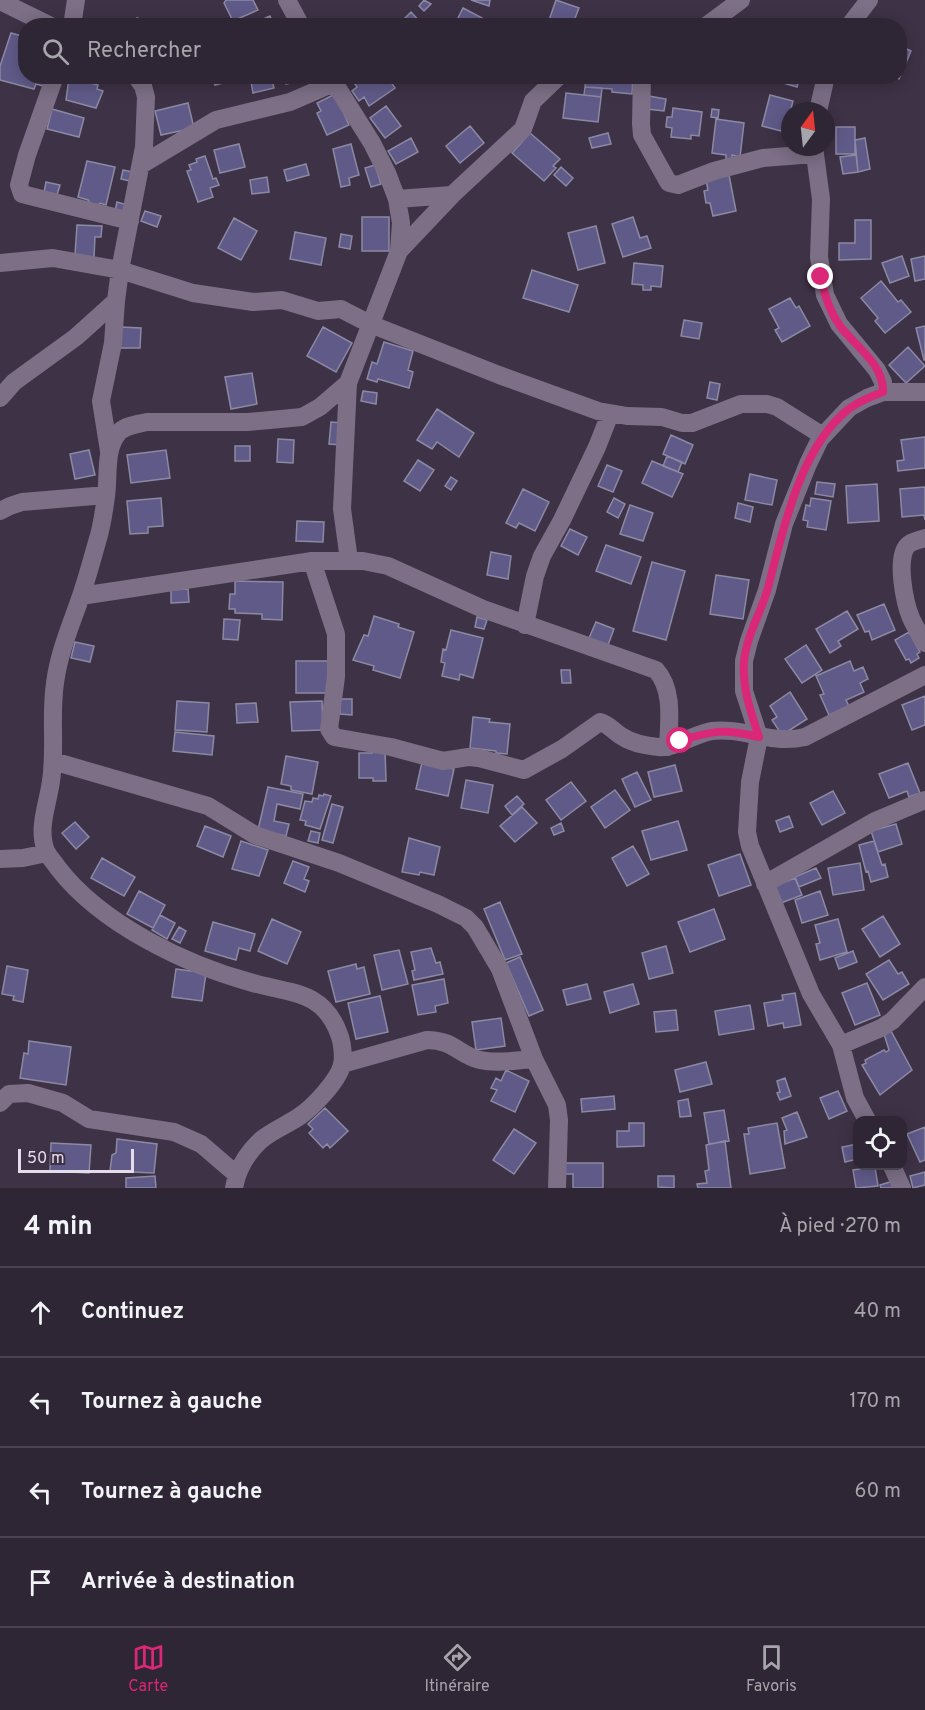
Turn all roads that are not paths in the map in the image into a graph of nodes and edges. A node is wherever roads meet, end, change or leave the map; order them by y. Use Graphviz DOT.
graph roads {
  1 [pos="76,0"];
  2 [pos="286,0"];
  3 [pos="741,0"];
  4 [pos="869,0"];
  5 [pos="0,1"];
  6 [pos="35,18"];
  7 [pos="73,18"];
  8 [pos="296,18"];
  9 [pos="717,18"];
  10 [pos="855,18"];
  11 [pos="53,84"];
  12 [pos="142,84"];
  13 [pos="324,84"];
  14 [pos="335,84"];
  15 [pos="551,84"];
  16 [pos="642,84"];
  17 [pos="824,84"];
  18 [pos="820,102"];
  19 [pos="781,155"];
  20 [pos="815,156"];
  21 [pos="141,165"];
  22 [pos="452,195"];
  23 [pos="397,199"];
  24 [pos="129,221"];
  25 [pos="399,251"];
  26 [pos="0,263"];
  27 [pos="120,270"];
  28 [pos="117,301"];
  29 [pos="370,324"];
  30 [pos="348,383"];
  31 [pos="883,392"];
  32 [pos="925,392"];
  33 [pos="0,398"];
  34 [pos="610,414"];
  35 [pos="823,436"];
  36 [pos="109,451"];
  37 [pos="106,495"];
  38 [pos="0,512"];
  39 [pos="925,538"];
  40 [pos="349,560"];
  41 [pos="312,561"];
  42 [pos="81,596"];
  43 [pos="525,625"];
  44 [pos="925,643"];
  45 [pos="925,675"];
  46 [pos="759,737"];
  47 [pos="668,747"];
  48 [pos="53,761"];
  49 [pos="925,800"];
  50 [pos="47,853"];
  51 [pos="0,859"];
  52 [pos="765,884"];
  53 [pos="925,987"];
  54 [pos="841,1045"];
  55 [pos="534,1059"];
  56 [pos="342,1064"];
  57 [pos="0,1103"];
  58 [pos="865,1116"];
  59 [pos="893,1170"];
  60 [pos="235,1181"];
  61 [pos="557,1188"];
  62 [pos="902,1188"];
  1 -- 7 [label="street"];
  2 -- 8 [label="street"];
  3 -- 9 [label="street"];
  4 -- 10 [label="street"];
  5 -- 6 [label="street"];
  11 -- 24 [label="street"];
  12 -- 21 [label="street"];
  13 -- 21 [label="street"];
  14 -- 23 [label="street"];
  15 -- 22 [label="street"];
  16 -- 19 [label="street"];
  17 -- 18 [label="street"];
  20 -- 31 [label="street"];
  21 -- 24 [label="street"];
  22 -- 23 [label="street"];
  22 -- 25 [label="street"];
  23 -- 25 [label="street"];
  24 -- 27 [label="street"];
  25 -- 29 [label="street"];
  26 -- 27 [label="street"];
  27 -- 28 [label="street"];
  27 -- 29 [label="street"];
  28 -- 33 [label="street"];
  28 -- 36 [label="street"];
  29 -- 30 [label="street"];
  29 -- 34 [label="street"];
  30 -- 36 [label="street"];
  30 -- 40 [label="street"];
  31 -- 32 [label="street"];
  31 -- 35 [label="street"];
  34 -- 35 [label="street"];
  34 -- 43 [label="street"];
  35 -- 46 [label="street"];
  36 -- 37 [label="street"];
  37 -- 38 [label="street"];
  37 -- 42 [label="street"];
  39 -- 44 [label="street"];
  40 -- 41 [label="street"];
  40 -- 43 [label="street"];
  41 -- 42 [label="street"];
  41 -- 47 [label="street"];
  42 -- 48 [label="street"];
  43 -- 47 [label="street"];
  45 -- 46 [label="street"];
  46 -- 47 [label="street"];
  46 -- 52 [label="street"];
  48 -- 50 [label="street"];
  48 -- 55 [label="street"];
  49 -- 52 [label="street"];
  50 -- 51 [label="street"];
  50 -- 56 [label="street"];
  52 -- 54 [label="street"];
  53 -- 54 [label="street"];
  54 -- 58 [label="street"];
  55 -- 56 [label="street"];
  55 -- 61 [label="street"];
  56 -- 60 [label="street"];
  57 -- 60 [label="street"];
  59 -- 62 [label="street"];
}
